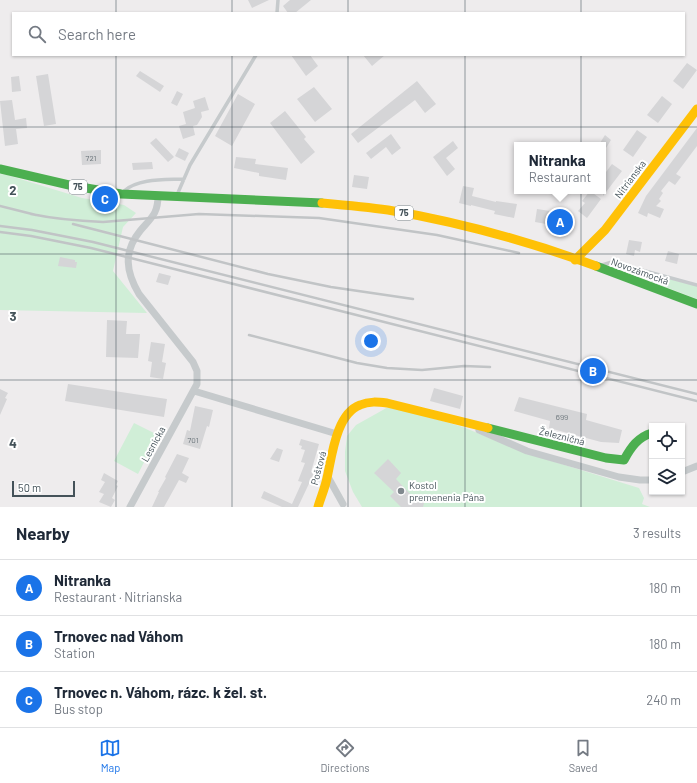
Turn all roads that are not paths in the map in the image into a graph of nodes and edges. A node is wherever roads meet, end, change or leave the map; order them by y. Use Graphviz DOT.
graph roads {
  1 [pos="278,0"];
  2 [pos="277,12"];
  3 [pos="255,56"];
  4 [pos="697,109"];
  5 [pos="0,169"];
  6 [pos="184,179"];
  7 [pos="121,194"];
  8 [pos="158,196"];
  9 [pos="177,196"];
  10 [pos="575,260"];
  11 [pos="595,267"];
  12 [pos="697,285"];
  13 [pos="697,304"];
  14 [pos="194,391"];
  15 [pos="455,420"];
  16 [pos="337,434"];
  17 [pos="649,434"];
  18 [pos="697,466"];
  19 [pos="685,471"];
  20 [pos="328,477"];
  21 [pos="649,480"];
  22 [pos="344,505"];
  23 [pos="130,507"];
  24 [pos="318,507"];
  1 -- 2 [label="lane"];
  3 -- 6 [label="lane"];
  4 -- 10 [label="main road, Nitrianska"];
  5 -- 7 [label="main road, 75"];
  6 -- 7 [label="lane"];
  6 -- 9 [label="lane"];
  7 -- 8 [label="main road, 75"];
  8 -- 9 [label="main road, 75"];
  8 -- 14 [label="street"];
  9 -- 10 [label="main road, 75"];
  10 -- 11 [label="main road, Novozámocká / 75"];
  11 -- 12 [label="lane"];
  11 -- 13 [label="main road, Novozámocká / 75"];
  14 -- 16 [label="street"];
  14 -- 23 [label="street, Lesnícka"];
  15 -- 16 [label="main road, Železničná"];
  15 -- 17 [label="main road, Železničná"];
  15 -- 21 [label="street, Železničná"];
  16 -- 20 [label="main road, Poštová"];
  18 -- 19 [label="street"];
  20 -- 22 [label="street"];
  20 -- 24 [label="main road, Poštová"];
}
